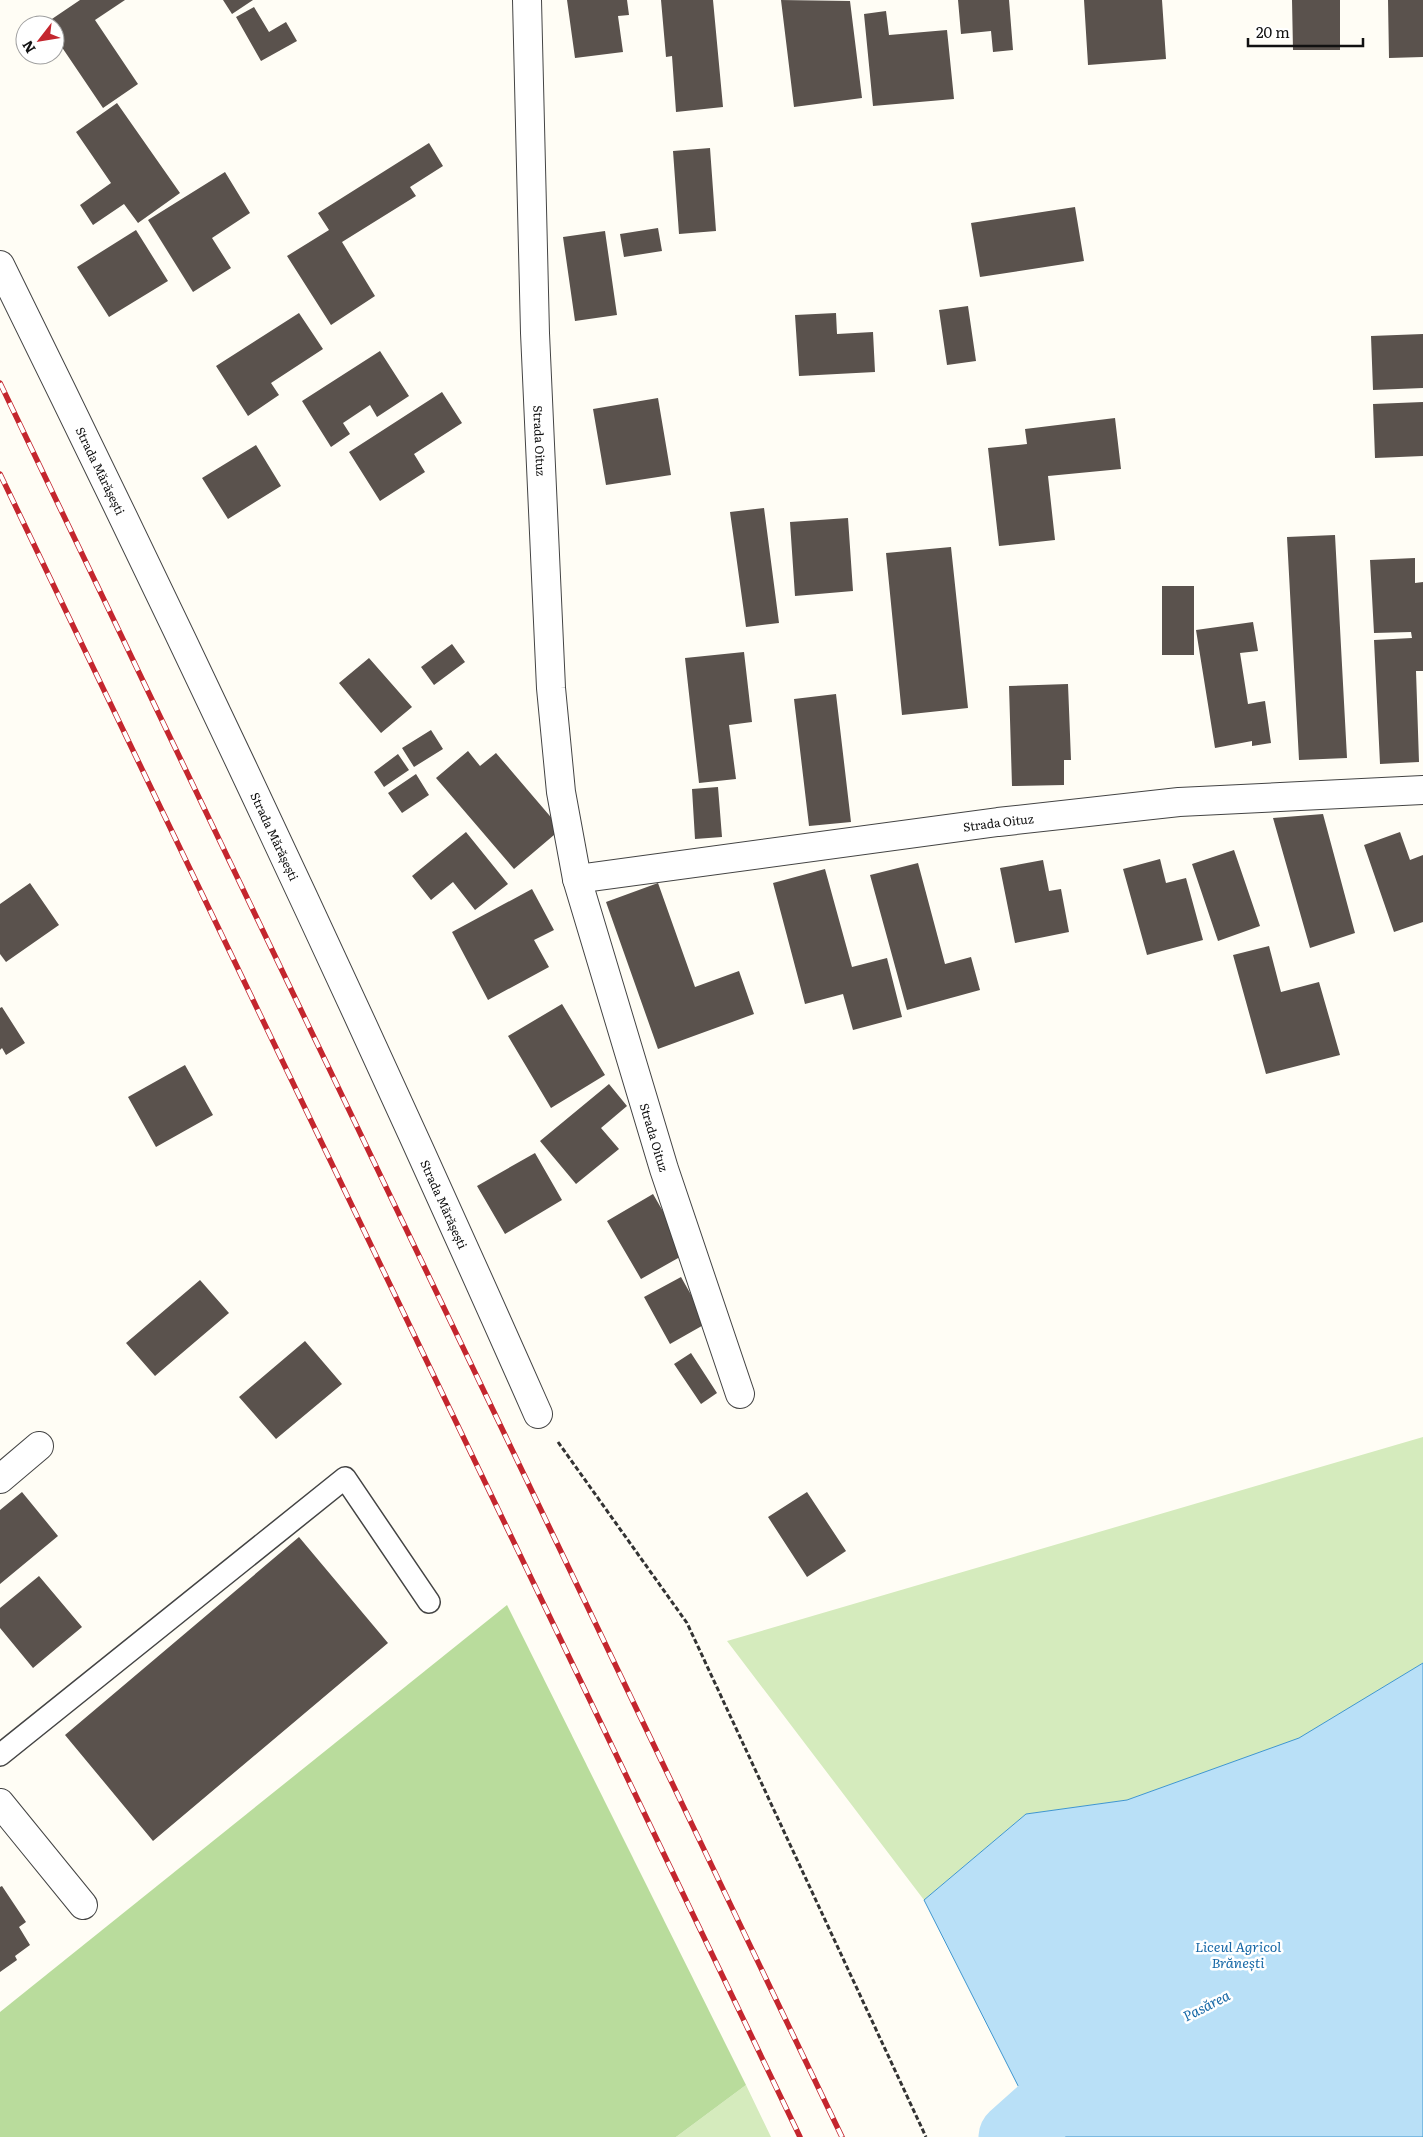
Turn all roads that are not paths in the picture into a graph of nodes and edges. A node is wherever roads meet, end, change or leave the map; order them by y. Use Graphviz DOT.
graph roads {
  1 [pos="527,0"];
  2 [pos="0,265"];
  3 [pos="1423,790"];
  4 [pos="577,879"];
  5 [pos="740,1394"];
  6 [pos="538,1414"];
  7 [pos="39,1446"];
  8 [pos="0,1479"];
  9 [pos="429,1602"];
  10 [pos="0,1755"];
  11 [pos="0,1803"];
  12 [pos="83,1905"];
  1 -- 4 [label="street, Strada Oituz"];
  2 -- 6 [label="street, Strada Mărășești"];
  3 -- 4 [label="street, Strada Oituz"];
  4 -- 5 [label="street, Strada Oituz"];
  7 -- 8 [label="street"];
  9 -- 10 [label="lane"];
  11 -- 12 [label="street"];
}
